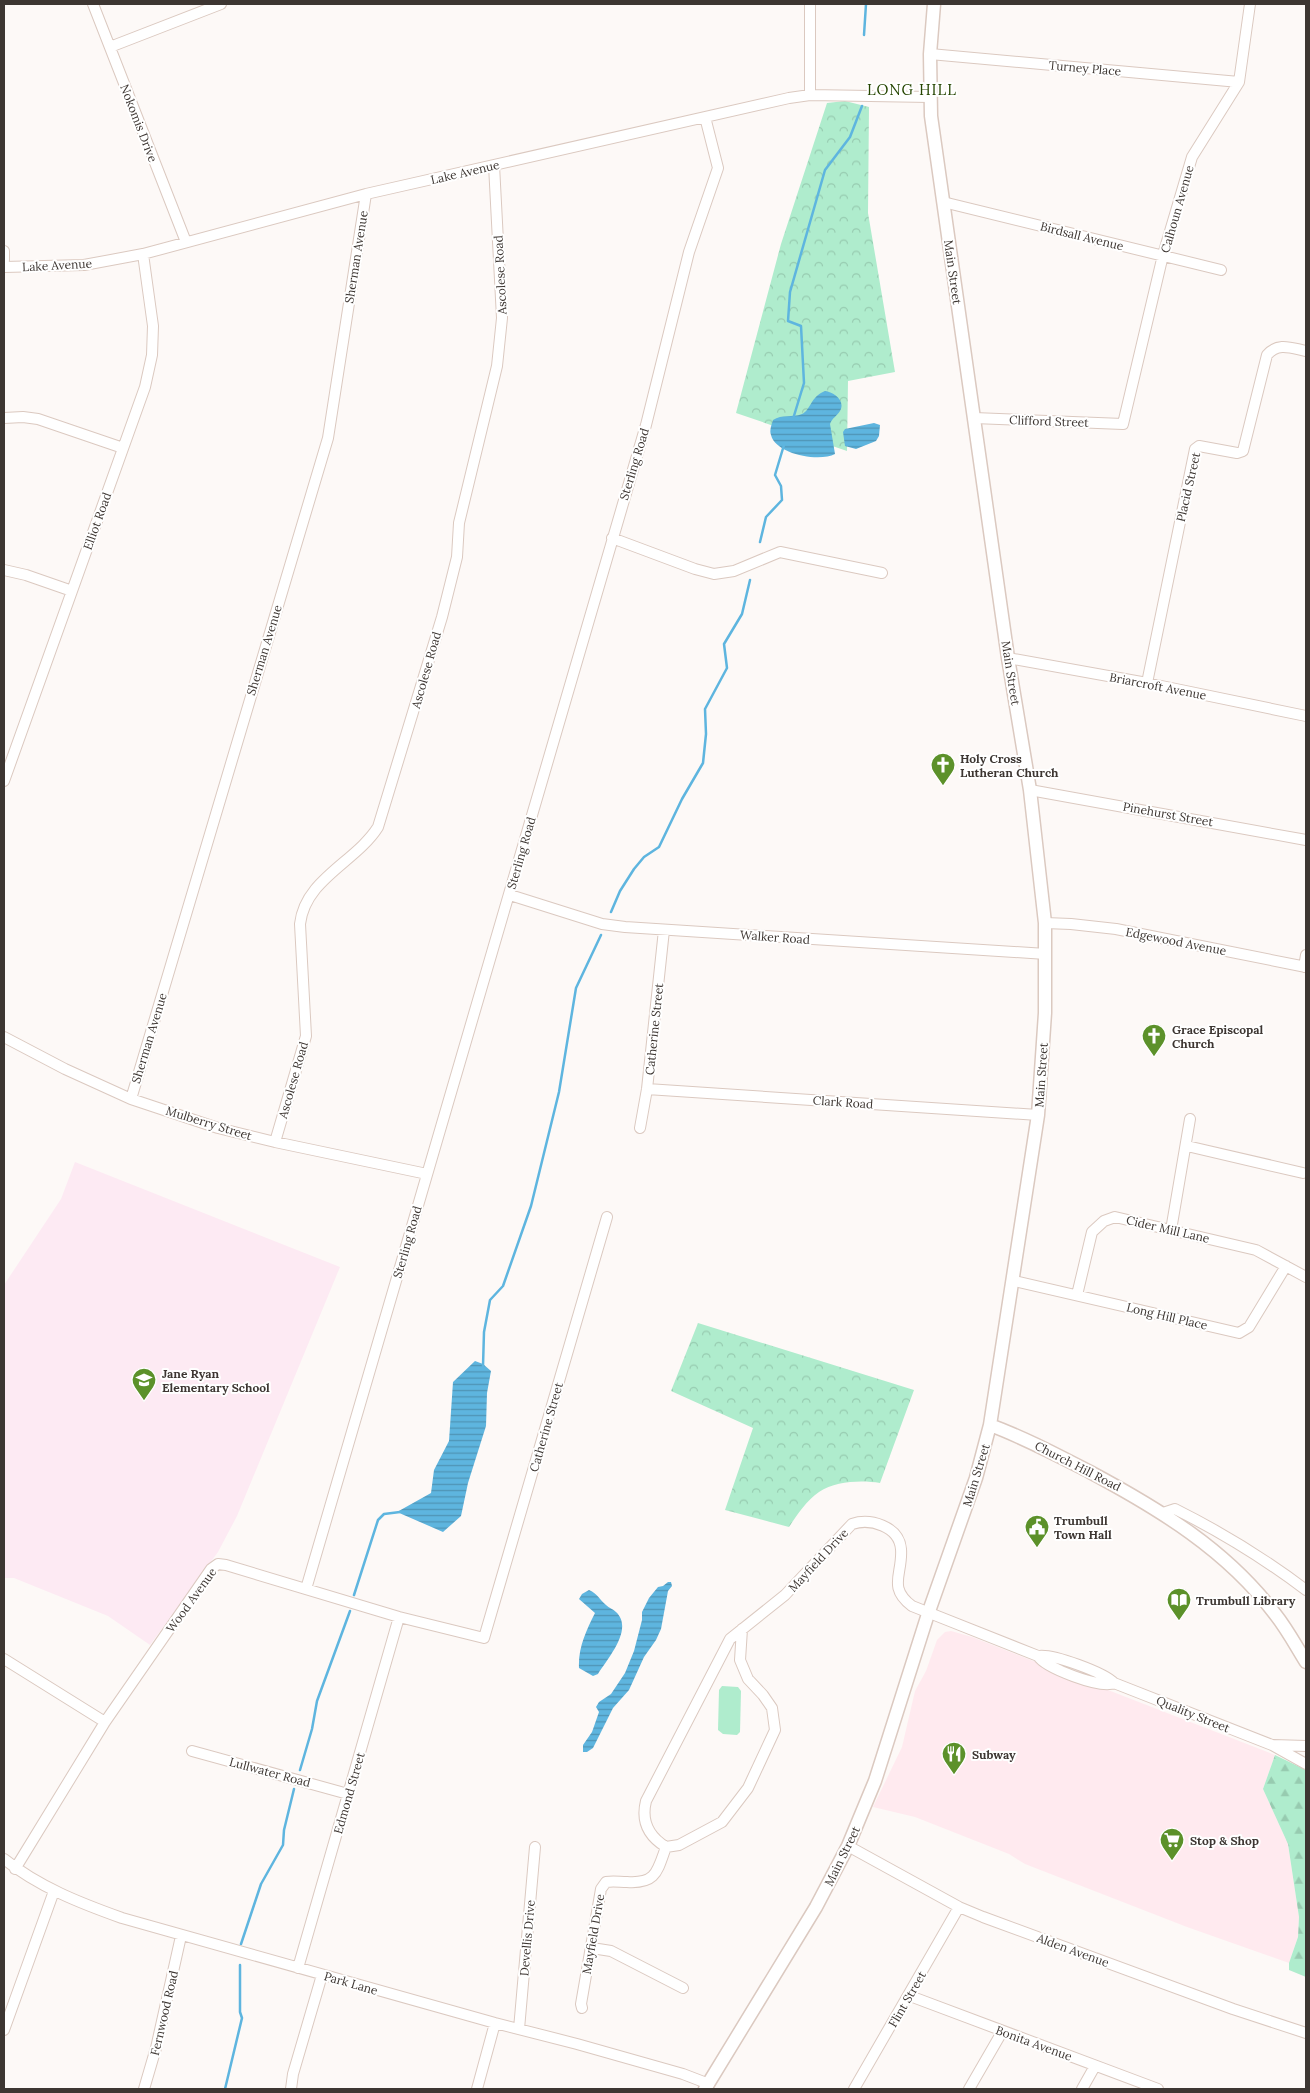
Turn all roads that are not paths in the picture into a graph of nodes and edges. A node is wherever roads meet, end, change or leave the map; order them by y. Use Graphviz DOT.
graph roads {
  1 [pos="93,4"];
  2 [pos="221,4"];
  3 [pos="810,4"];
  4 [pos="934,4"];
  5 [pos="1250,4"];
  6 [pos="110,47"];
  7 [pos="930,54"];
  8 [pos="1239,82"];
  9 [pos="810,95"];
  10 [pos="930,97"];
  11 [pos="705,116"];
  12 [pos="494,165"];
  13 [pos="366,194"];
  14 [pos="943,202"];
  15 [pos="186,242"];
  16 [pos="4,251"];
  17 [pos="143,254"];
  18 [pos="1163,255"];
  19 [pos="4,260"];
  20 [pos="4,267"];
  21 [pos="1221,270"];
  22 [pos="1306,351"];
  23 [pos="4,418"];
  24 [pos="974,418"];
  25 [pos="1124,424"];
  26 [pos="124,448"];
  27 [pos="612,538"];
  28 [pos="4,570"];
  29 [pos="882,572"];
  30 [pos="72,591"];
  31 [pos="1008,658"];
  32 [pos="1147,683"];
  33 [pos="1306,716"];
  34 [pos="4,779"];
  35 [pos="1030,790"];
  36 [pos="1306,840"];
  37 [pos="510,895"];
  38 [pos="1045,923"];
  39 [pos="664,930"];
  40 [pos="1046,954"];
  41 [pos="1306,955"];
  42 [pos="1305,967"];
  43 [pos="4,1037"];
  44 [pos="647,1089"];
  45 [pos="131,1099"];
  46 [pos="1038,1115"];
  47 [pos="1190,1119"];
  48 [pos="640,1128"];
  49 [pos="274,1142"];
  50 [pos="1187,1146"];
  51 [pos="1302,1173"];
  52 [pos="426,1174"];
  53 [pos="607,1217"];
  54 [pos="1171,1230"];
  55 [pos="1286,1266"];
  56 [pos="1306,1277"];
  57 [pos="1014,1281"];
  58 [pos="1077,1296"];
  59 [pos="990,1425"];
  60 [pos="1163,1513"];
  61 [pos="306,1589"];
  62 [pos="1306,1590"];
  63 [pos="928,1614"];
  64 [pos="399,1617"];
  65 [pos="742,1629"];
  66 [pos="484,1638"];
  67 [pos="4,1659"];
  68 [pos="1306,1662"];
  69 [pos="105,1722"];
  70 [pos="1272,1745"];
  71 [pos="1306,1746"];
  72 [pos="192,1750"];
  73 [pos="1306,1764"];
  74 [pos="348,1794"];
  75 [pos="848,1846"];
  76 [pos="535,1847"];
  77 [pos="666,1847"];
  78 [pos="4,1859"];
  79 [pos="16,1869"];
  80 [pos="54,1891"];
  81 [pos="959,1907"];
  82 [pos="181,1936"];
  83 [pos="592,1948"];
  84 [pos="298,1968"];
  85 [pos="322,1975"];
  86 [pos="683,1988"];
  87 [pos="910,1996"];
  88 [pos="582,2008"];
  89 [pos="495,2023"];
  90 [pos="519,2029"];
  91 [pos="4,2030"];
  92 [pos="1002,2032"];
  93 [pos="1306,2034"];
  94 [pos="1095,2066"];
  95 [pos="707,2087"];
  96 [pos="144,2089"];
  97 [pos="292,2089"];
  98 [pos="478,2089"];
  99 [pos="854,2089"];
  100 [pos="969,2089"];
  101 [pos="1082,2089"];
  102 [pos="1158,2089"];
  1 -- 6 [label="street, Nokomis Drive"];
  2 -- 6 [label="street"];
  3 -- 9 [label="street"];
  4 -- 7 [label="main road, Main Street"];
  5 -- 8 [label="street, Calhoun Avenue"];
  6 -- 15 [label="street, Nokomis Drive"];
  7 -- 8 [label="street, Turney Place"];
  7 -- 10 [label="main road, Main Street"];
  8 -- 18 [label="street, Calhoun Avenue"];
  9 -- 10 [label="street, Lake Avenue"];
  9 -- 11 [label="street, Lake Avenue"];
  10 -- 14 [label="main road, Main Street"];
  11 -- 12 [label="street, Lake Avenue"];
  11 -- 27 [label="street, Sterling Road"];
  12 -- 13 [label="street, Lake Avenue"];
  12 -- 49 [label="street, Ascolese Road"];
  13 -- 15 [label="street, Lake Avenue"];
  13 -- 45 [label="street, Sherman Avenue"];
  14 -- 18 [label="street, Birdsall Avenue"];
  14 -- 24 [label="main road, Main Street"];
  15 -- 17 [label="street, Lake Avenue"];
  16 -- 19 [label="street"];
  17 -- 20 [label="street, Lake Avenue"];
  17 -- 26 [label="street, Elliot Road"];
  18 -- 21 [label="street, Birdsall Avenue"];
  18 -- 25 [label="street, Calhoun Avenue"];
  22 -- 32 [label="street, Placid Street"];
  23 -- 26 [label="street"];
  24 -- 25 [label="street, Clifford Street"];
  24 -- 31 [label="main road, Main Street"];
  26 -- 30 [label="street, Elliot Road"];
  27 -- 29 [label="street"];
  27 -- 37 [label="street, Sterling Road"];
  28 -- 30 [label="street"];
  30 -- 34 [label="street, Elliot Road"];
  31 -- 32 [label="street, Briarcroft Avenue"];
  31 -- 35 [label="main road, Main Street"];
  32 -- 33 [label="street, Briarcroft Avenue"];
  35 -- 36 [label="street, Pinehurst Street"];
  35 -- 38 [label="main road, Main Street"];
  37 -- 39 [label="street, Walker Road"];
  37 -- 52 [label="street, Sterling Road"];
  38 -- 40 [label="main road, Main Street"];
  38 -- 42 [label="street, Edgewood Avenue"];
  39 -- 40 [label="street, Walker Road"];
  39 -- 44 [label="street, Catherine Street"];
  40 -- 46 [label="main road, Main Street"];
  41 -- 42 [label="street"];
  43 -- 45 [label="street, Mulberry Street"];
  44 -- 46 [label="street, Clark Road"];
  44 -- 48 [label="street, Catherine Street"];
  45 -- 49 [label="street, Mulberry Street"];
  46 -- 57 [label="main road, Main Street"];
  47 -- 50 [label="street"];
  49 -- 52 [label="street, Mulberry Street"];
  50 -- 51 [label="street"];
  50 -- 54 [label="street"];
  52 -- 61 [label="street, Sterling Road"];
  53 -- 66 [label="street, Catherine Street"];
  54 -- 55 [label="street, Cider Mill Lane"];
  54 -- 58 [label="street, Cider Mill Lane"];
  55 -- 56 [label="street, Cider Mill Lane"];
  55 -- 58 [label="street, Long Hill Place"];
  57 -- 58 [label="street, Long Hill Place"];
  57 -- 59 [label="main road, Main Street"];
  59 -- 60 [label="main road, Church Hill Road"];
  59 -- 63 [label="main road, Main Street"];
  60 -- 62 [label="street, Church Hill Road"];
  60 -- 68 [label="main road, Church Hill Road"];
  61 -- 64 [label="street, Wood Avenue"];
  61 -- 69 [label="street, Wood Avenue"];
  63 -- 65 [label="street, Mayfield Drive"];
  63 -- 70 [label="street, Quality Street"];
  63 -- 75 [label="main road, Main Street"];
  64 -- 66 [label="street, Wood Avenue"];
  64 -- 74 [label="street, Edmond Street"];
  65 -- 77 [label="street, Mayfield Drive"];
  65 -- 77 [label="street"];
  67 -- 69 [label="street"];
  69 -- 79 [label="street, Wood Avenue"];
  70 -- 71 [label="street, Quality Street"];
  70 -- 73 [label="street, Quality Street"];
  72 -- 74 [label="street, Lullwater Road"];
  74 -- 84 [label="street, Edmond Street"];
  75 -- 81 [label="street, Alden Avenue"];
  75 -- 95 [label="main road, Main Street"];
  76 -- 90 [label="street, Devellis Drive"];
  77 -- 83 [label="street, Mayfield Drive"];
  78 -- 79 [label="street, Park Lane"];
  79 -- 80 [label="street, Park Lane"];
  80 -- 82 [label="street, Park Lane"];
  80 -- 91 [label="street"];
  81 -- 87 [label="street, Flint Street"];
  81 -- 93 [label="street, Alden Avenue"];
  82 -- 84 [label="street, Park Lane"];
  82 -- 96 [label="street, Fernwood Road"];
  83 -- 86 [label="street"];
  83 -- 88 [label="street, Mayfield Drive"];
  84 -- 85 [label="street, Park Lane"];
  85 -- 89 [label="street, Park Lane"];
  85 -- 97 [label="street"];
  87 -- 92 [label="street, Bonita Avenue"];
  87 -- 99 [label="street, Flint Street"];
  89 -- 90 [label="street, Park Lane"];
  89 -- 98 [label="street"];
  90 -- 95 [label="street, Park Lane"];
  92 -- 94 [label="street, Bonita Avenue"];
  92 -- 100 [label="street"];
  94 -- 101 [label="street"];
  94 -- 102 [label="street, Bonita Avenue"];
}
